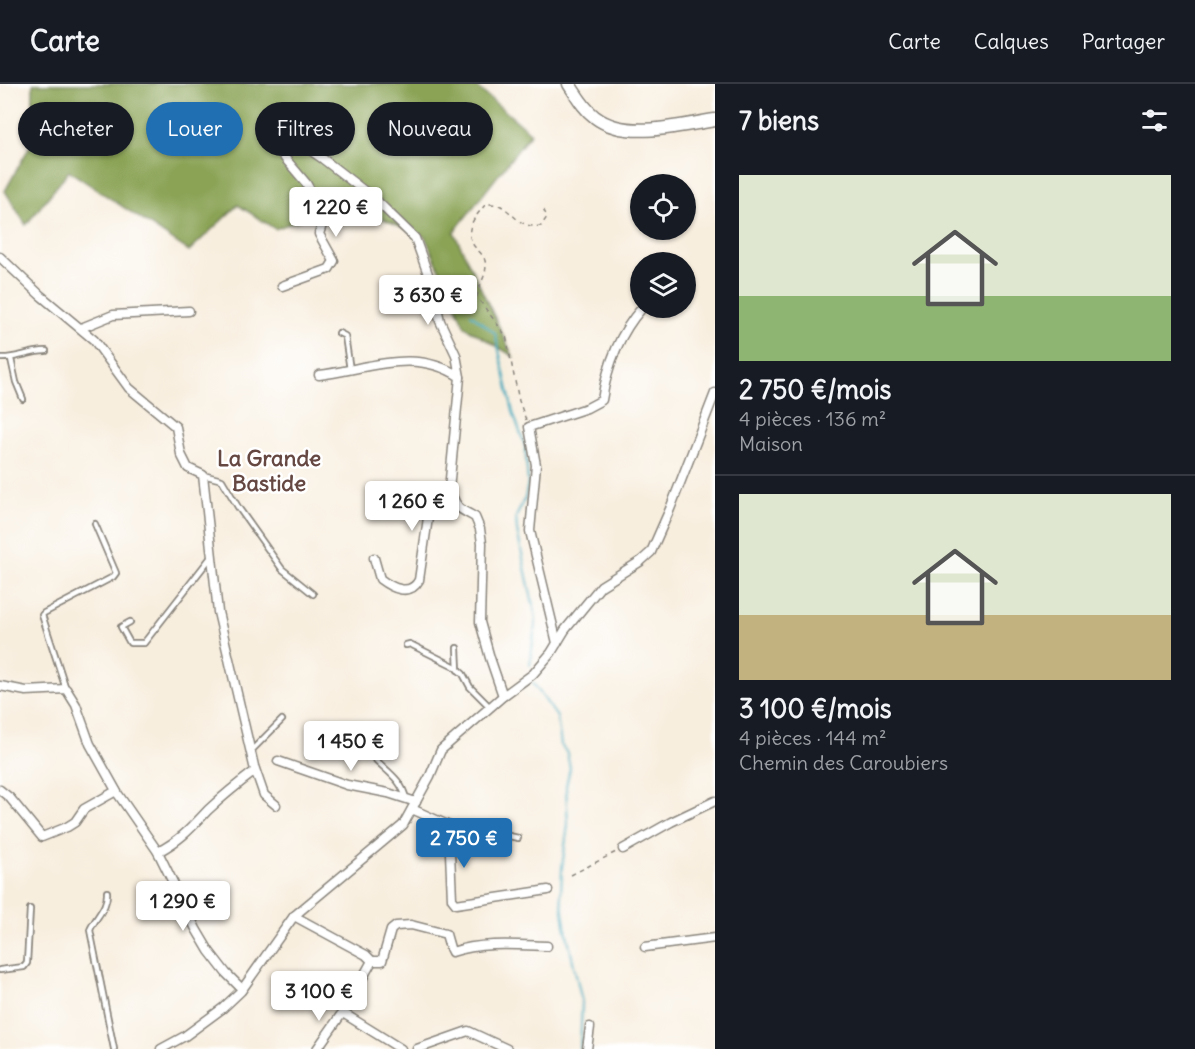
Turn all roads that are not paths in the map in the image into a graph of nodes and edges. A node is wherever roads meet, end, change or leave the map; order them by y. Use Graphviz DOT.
graph roads {
  1 [pos="569,84"];
  2 [pos="715,120"];
  3 [pos="283,156"];
  4 [pos="319,156"];
  5 [pos="0,257"];
  6 [pos="282,286"];
  7 [pos="189,311"];
  8 [pos="633,318"];
  9 [pos="81,328"];
  10 [pos="339,333"];
  11 [pos="46,351"];
  12 [pos="0,358"];
  13 [pos="10,359"];
  14 [pos="350,370"];
  15 [pos="320,375"];
  16 [pos="460,377"];
  17 [pos="715,393"];
  18 [pos="23,399"];
  19 [pos="203,475"];
  20 [pos="449,489"];
  21 [pos="96,524"];
  22 [pos="211,557"];
  23 [pos="374,558"];
  24 [pos="313,594"];
  25 [pos="130,622"];
  26 [pos="557,643"];
  27 [pos="406,645"];
  28 [pos="458,648"];
  29 [pos="458,670"];
  30 [pos="0,686"];
  31 [pos="66,689"];
  32 [pos="503,696"];
  33 [pos="490,707"];
  34 [pos="282,720"];
  35 [pos="358,732"];
  36 [pos="250,752"];
  37 [pos="279,761"];
  38 [pos="255,771"];
  39 [pos="0,790"];
  40 [pos="116,791"];
  41 [pos="406,799"];
  42 [pos="715,801"];
  43 [pos="276,805"];
  44 [pos="414,806"];
  45 [pos="452,826"];
  46 [pos="518,838"];
  47 [pos="623,849"];
  48 [pos="158,852"];
  49 [pos="548,890"];
  50 [pos="107,892"];
  51 [pos="30,909"];
  52 [pos="294,916"];
  53 [pos="715,938"];
  54 [pos="547,946"];
  55 [pos="645,947"];
  56 [pos="372,961"];
  57 [pos="0,970"];
  58 [pos="242,989"];
  59 [pos="343,1013"];
  60 [pos="590,1027"];
  61 [pos="114,1049"];
  62 [pos="161,1049"];
  63 [pos="317,1049"];
  64 [pos="401,1049"];
  65 [pos="417,1049"];
  66 [pos="507,1049"];
  67 [pos="587,1049"];
  1 -- 2 [label="main road"];
  3 -- 6 [label="street"];
  4 -- 16 [label="street"];
  5 -- 9 [label="street"];
  7 -- 9 [label="street"];
  8 -- 26 [label="street"];
  9 -- 19 [label="street"];
  10 -- 14 [label="lane"];
  11 -- 13 [label="lane"];
  12 -- 13 [label="lane"];
  13 -- 18 [label="lane"];
  14 -- 15 [label="street"];
  14 -- 16 [label="street"];
  16 -- 20 [label="street"];
  17 -- 26 [label="street"];
  19 -- 22 [label="street"];
  19 -- 24 [label="lane"];
  20 -- 23 [label="street"];
  20 -- 32 [label="street"];
  21 -- 31 [label="lane"];
  22 -- 25 [label="lane"];
  22 -- 36 [label="street"];
  26 -- 32 [label="street"];
  27 -- 29 [label="lane"];
  28 -- 29 [label="lane"];
  29 -- 33 [label="lane"];
  30 -- 31 [label="street"];
  31 -- 40 [label="street"];
  32 -- 33 [label="street"];
  33 -- 44 [label="street"];
  34 -- 36 [label="lane"];
  35 -- 41 [label="lane"];
  36 -- 38 [label="street"];
  37 -- 41 [label="street"];
  38 -- 43 [label="street"];
  38 -- 48 [label="street"];
  39 -- 40 [label="street"];
  40 -- 48 [label="street"];
  41 -- 44 [label="street"];
  42 -- 47 [label="street"];
  44 -- 45 [label="street"];
  44 -- 52 [label="street"];
  45 -- 46 [label="lane"];
  45 -- 49 [label="street"];
  48 -- 58 [label="street"];
  50 -- 61 [label="lane"];
  51 -- 57 [label="lane"];
  52 -- 56 [label="street"];
  52 -- 58 [label="street"];
  53 -- 55 [label="street"];
  54 -- 56 [label="street"];
  56 -- 59 [label="street"];
  58 -- 62 [label="street"];
  59 -- 63 [label="street"];
  59 -- 64 [label="street"];
  60 -- 67 [label="street"];
  65 -- 66 [label="street"];
}
